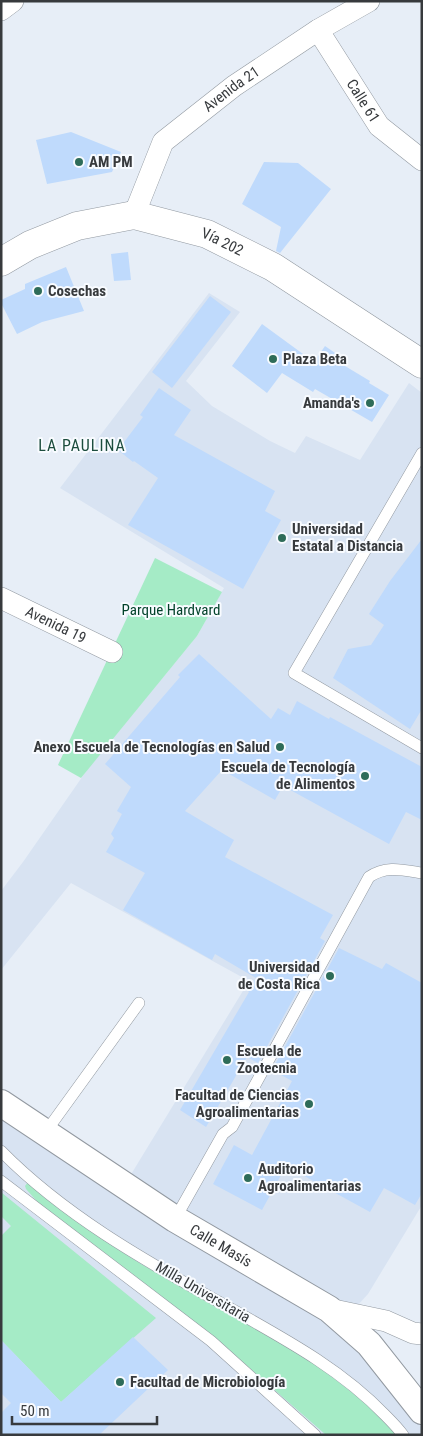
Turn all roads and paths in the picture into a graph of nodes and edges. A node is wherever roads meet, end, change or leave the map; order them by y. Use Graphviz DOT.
graph roads {
  1 [pos="13,1"];
  2 [pos="369,1"];
  3 [pos="1,10"];
  4 [pos="318,30"];
  5 [pos="422,160"];
  6 [pos="134,215"];
  7 [pos="1,262"];
  8 [pos="422,364"];
  9 [pos="422,453"];
  10 [pos="1,598"];
  11 [pos="112,652"];
  12 [pos="422,748"];
  13 [pos="422,873"];
  14 [pos="139,1003"];
  15 [pos="1,1103"];
  16 [pos="45,1133"];
  17 [pos="1,1150"];
  18 [pos="20,1170"];
  19 [pos="2,1184"];
  20 [pos="175,1219"];
  21 [pos="329,1308"];
  22 [pos="422,1334"];
  23 [pos="422,1411"];
  24 [pos="315,1435"];
  25 [pos="403,1435"];
  1 -- 3 [label="street"];
  2 -- 4 [label="street, Avenida 21"];
  4 -- 5 [label="street, Calle 61"];
  4 -- 6 [label="street, Avenida 21"];
  6 -- 7 [label="main road, Vía 202"];
  6 -- 8 [label="main road, Vía 202"];
  9 -- 12 [label="lane"];
  10 -- 11 [label="street, Avenida 19"];
  13 -- 20 [label="lane"];
  14 -- 16 [label="lane"];
  15 -- 16 [label="street, Calle Masís"];
  16 -- 20 [label="street, Calle Masís"];
  17 -- 18 [label="lane, Milla Universitaria"];
  18 -- 19 [label="lane"];
  18 -- 25 [label="lane, Milla Universitaria"];
  19 -- 24 [label="lane, Milla Universitaria"];
  20 -- 21 [label="street, Calle Masís"];
  21 -- 22 [label="street"];
  21 -- 23 [label="street, Calle Masís"];
}
